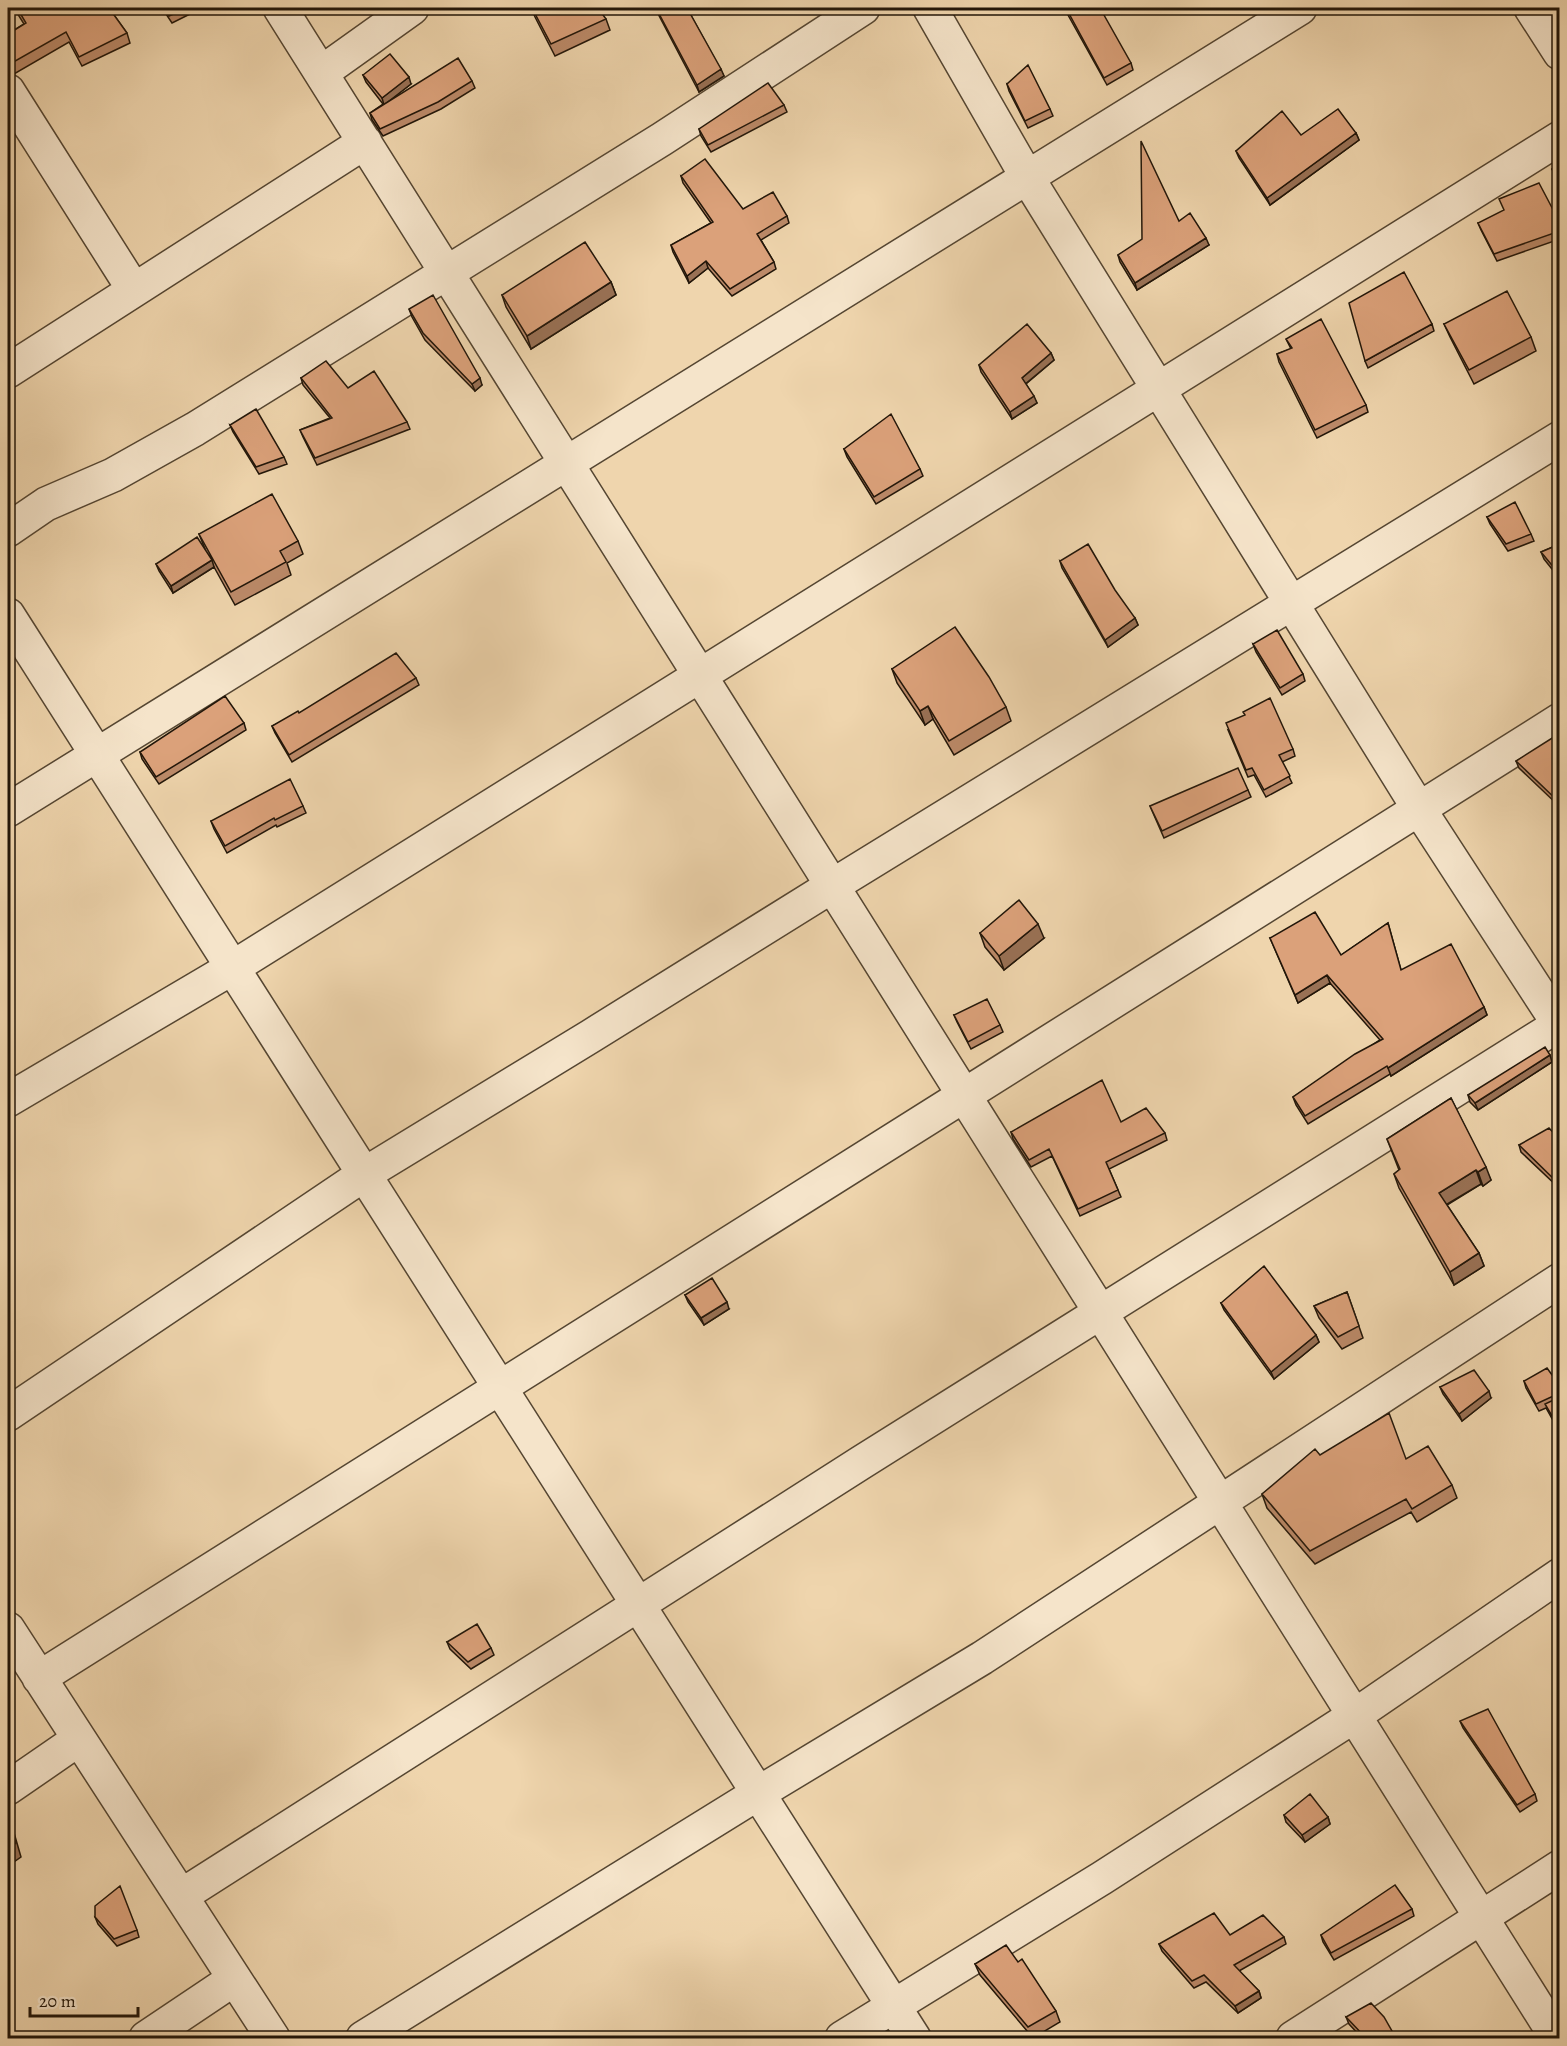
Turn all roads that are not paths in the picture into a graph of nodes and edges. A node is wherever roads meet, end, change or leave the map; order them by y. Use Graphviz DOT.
graph roads {
  1 [pos="280,8"];
  2 [pos="412,8"];
  3 [pos="863,8"];
  4 [pos="930,8"];
  5 [pos="1300,8"];
  6 [pos="1531,8"];
  7 [pos="1560,53"];
  8 [pos="321,73"];
  9 [pos="8,91"];
  10 [pos="1560,138"];
  11 [pos="365,142"];
  12 [pos="1027,177"];
  13 [pos="447,273"];
  14 [pos="134,290"];
  15 [pos="8,370"];
  16 [pos="1158,389"];
  17 [pos="1560,438"];
  18 [pos="566,463"];
  19 [pos="8,530"];
  20 [pos="1291,603"];
  21 [pos="8,615"];
  22 [pos="700,675"];
  23 [pos="1560,720"];
  24 [pos="97,755"];
  25 [pos="1419,809"];
  26 [pos="8,810"];
  27 [pos="832,886"];
  28 [pos="232,968"];
  29 [pos="1559,1025"];
  30 [pos="964,1095"];
  31 [pos="8,1101"];
  32 [pos="363,1174"];
  33 [pos="1560,1280"];
  34 [pos="1100,1313"];
  35 [pos="499,1388"];
  36 [pos="8,1414"];
  37 [pos="1220,1503"];
  38 [pos="1560,1575"];
  39 [pos="638,1606"];
  40 [pos="8,1629"];
  41 [pos="39,1678"];
  42 [pos="1354,1716"];
  43 [pos="79,1739"];
  44 [pos="8,1788"];
  45 [pos="757,1794"];
  46 [pos="1560,1868"];
  47 [pos="181,1896"];
  48 [pos="1481,1919"];
  49 [pos="234,1979"];
  50 [pos="893,2006"];
  51 [pos="146,2038"];
  52 [pos="273,2038"];
  53 [pos="363,2038"];
  54 [pos="842,2038"];
  55 [pos="914,2038"];
  56 [pos="1293,2038"];
  57 [pos="1557,2038"];
  1 -- 8 [label="street"];
  2 -- 8 [label="street"];
  3 -- 13 [label="street"];
  4 -- 12 [label="street"];
  5 -- 12 [label="street"];
  6 -- 7 [label="street"];
  8 -- 11 [label="street"];
  9 -- 14 [label="street"];
  10 -- 16 [label="street"];
  11 -- 13 [label="street"];
  11 -- 14 [label="street"];
  12 -- 16 [label="street"];
  12 -- 18 [label="street"];
  13 -- 18 [label="street"];
  13 -- 19 [label="street"];
  14 -- 15 [label="street"];
  16 -- 20 [label="street"];
  16 -- 22 [label="street"];
  17 -- 20 [label="street"];
  18 -- 22 [label="street"];
  18 -- 24 [label="street"];
  20 -- 25 [label="street"];
  20 -- 27 [label="street"];
  21 -- 24 [label="street"];
  22 -- 27 [label="street"];
  22 -- 28 [label="street"];
  23 -- 25 [label="street"];
  24 -- 26 [label="street"];
  24 -- 28 [label="street"];
  25 -- 29 [label="street"];
  25 -- 30 [label="street"];
  27 -- 30 [label="street"];
  27 -- 32 [label="street"];
  28 -- 31 [label="street"];
  28 -- 32 [label="street"];
  29 -- 34 [label="street"];
  30 -- 34 [label="street"];
  30 -- 35 [label="street"];
  32 -- 35 [label="street"];
  32 -- 36 [label="street"];
  33 -- 37 [label="street"];
  34 -- 37 [label="street"];
  34 -- 39 [label="street"];
  35 -- 39 [label="street"];
  35 -- 41 [label="street"];
  37 -- 42 [label="street"];
  37 -- 45 [label="street"];
  38 -- 42 [label="street"];
  39 -- 45 [label="street"];
  39 -- 47 [label="street"];
  40 -- 41 [label="street"];
  41 -- 43 [label="street"];
  42 -- 48 [label="street"];
  42 -- 50 [label="street"];
  43 -- 44 [label="street"];
  43 -- 47 [label="street"];
  45 -- 50 [label="street"];
  45 -- 53 [label="street"];
  46 -- 48 [label="street"];
  47 -- 49 [label="street"];
  48 -- 56 [label="street"];
  48 -- 57 [label="street"];
  49 -- 51 [label="street"];
  49 -- 52 [label="street"];
  50 -- 54 [label="street"];
  50 -- 55 [label="street"];
}
